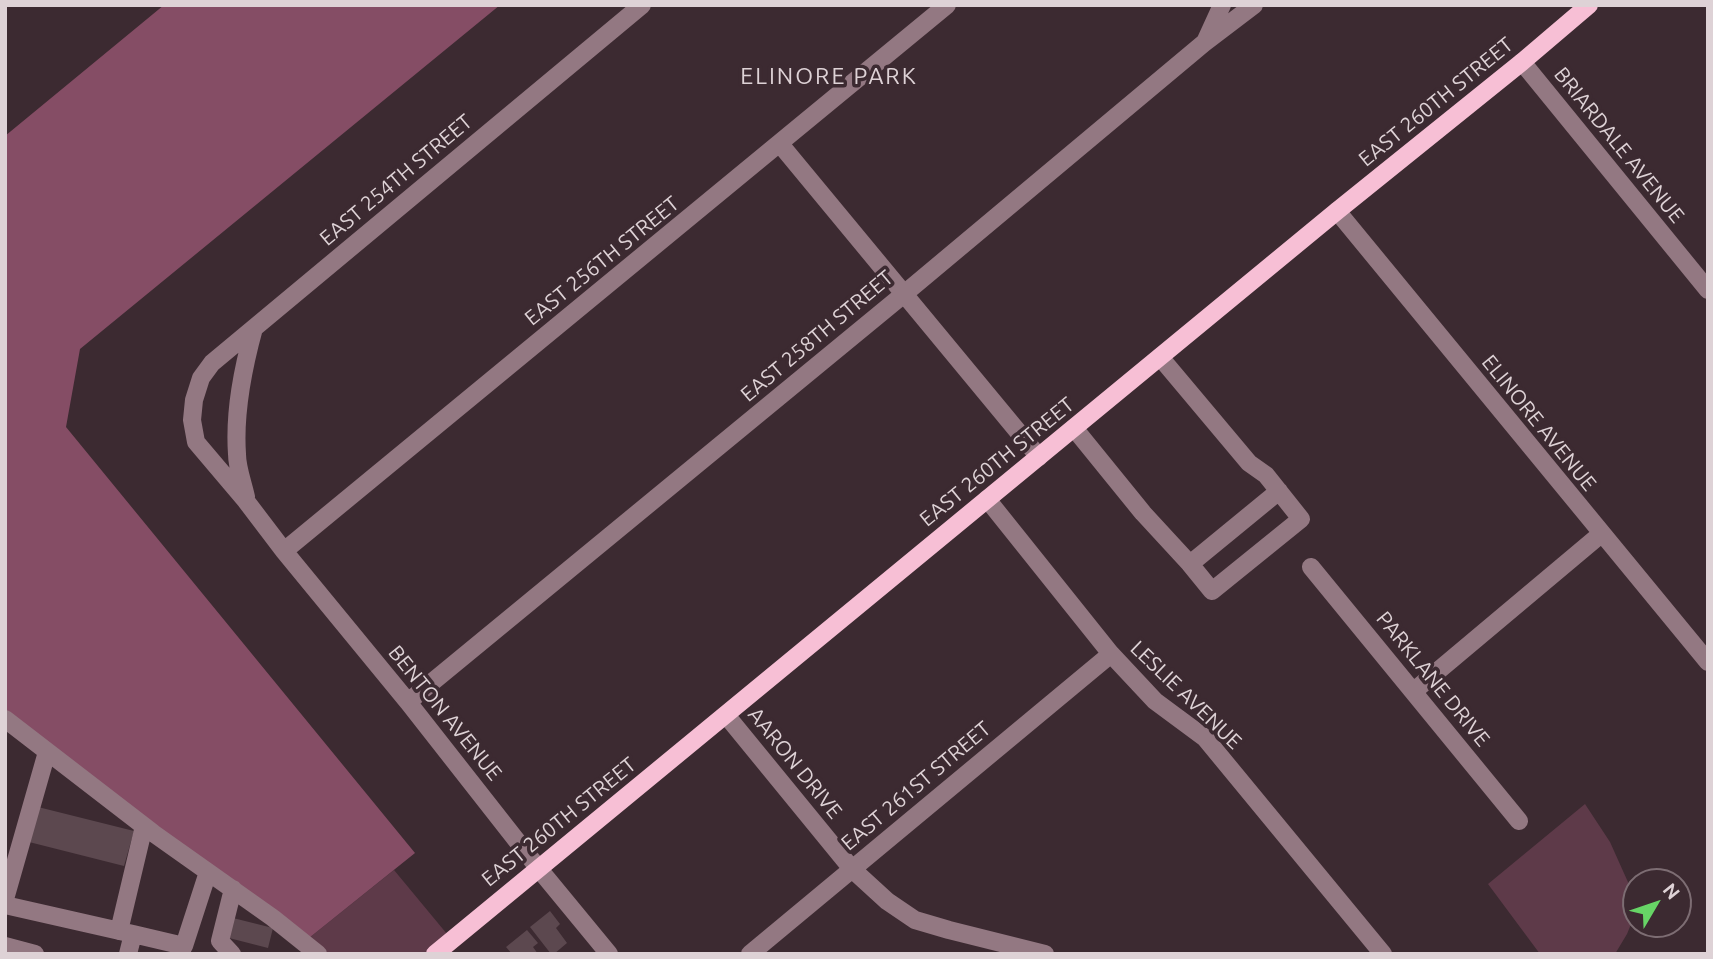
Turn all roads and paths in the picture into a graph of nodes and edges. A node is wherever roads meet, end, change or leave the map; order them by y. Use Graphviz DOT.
graph roads {
  1 [pos="642,5"];
  2 [pos="947,5"];
  3 [pos="1222,5"];
  4 [pos="1254,5"];
  5 [pos="1589,5"];
  6 [pos="1204,43"];
  7 [pos="1522,62"];
  8 [pos="780,144"];
  9 [pos="1337,211"];
  10 [pos="1708,290"];
  11 [pos="904,293"];
  12 [pos="254,328"];
  13 [pos="1160,357"];
  14 [pos="194,400"];
  15 [pos="1074,428"];
  16 [pos="1039,457"];
  17 [pos="1279,491"];
  18 [pos="986,499"];
  19 [pos="246,501"];
  20 [pos="1601,534"];
  21 [pos="284,551"];
  22 [pos="1190,565"];
  23 [pos="1311,567"];
  24 [pos="1111,654"];
  25 [pos="1708,662"];
  26 [pos="1414,691"];
  27 [pos="408,702"];
  28 [pos="726,715"];
  29 [pos="5,719"];
  30 [pos="47,752"];
  31 [pos="1519,821"];
  32 [pos="144,826"];
  33 [pos="539,869"];
  34 [pos="852,869"];
  35 [pos="208,872"];
  36 [pos="233,890"];
  37 [pos="5,899"];
  38 [pos="5,905"];
  39 [pos="126,933"];
  40 [pos="5,946"];
  41 [pos="34,954"];
  42 [pos="128,954"];
  43 [pos="232,954"];
  44 [pos="318,954"];
  45 [pos="435,954"];
  46 [pos="609,954"];
  47 [pos="750,954"];
  48 [pos="1045,954"];
  49 [pos="1383,954"];
  1 -- 12 [label="street, EAST 254TH STREET"];
  2 -- 8 [label="street, EAST 256TH STREET"];
  3 -- 6 [label="street"];
  4 -- 6 [label="street, EAST 258TH STREET"];
  5 -- 7 [label="main road, EAST 260TH STREET"];
  6 -- 11 [label="street, EAST 258TH STREET"];
  7 -- 9 [label="main road, EAST 260TH STREET"];
  7 -- 10 [label="street, BRIARDALE AVENUE"];
  8 -- 11 [label="street"];
  8 -- 21 [label="street, EAST 256TH STREET"];
  9 -- 13 [label="main road, EAST 260TH STREET"];
  9 -- 20 [label="street, ELINORE AVENUE"];
  11 -- 16 [label="street"];
  11 -- 27 [label="street, EAST 258TH STREET"];
  12 -- 14 [label="street, EAST 254TH STREET"];
  12 -- 19 [label="street, BENTON AVENUE"];
  13 -- 15 [label="main road, EAST 260TH STREET"];
  13 -- 17 [label="street"];
  14 -- 19 [label="street, BENTON AVENUE"];
  15 -- 16 [label="main road, EAST 260TH STREET"];
  15 -- 22 [label="street"];
  16 -- 18 [label="main road, EAST 260TH STREET"];
  17 -- 22 [label="street"];
  17 -- 22 [label="street"];
  18 -- 24 [label="street, LESLIE AVENUE"];
  18 -- 28 [label="main road, EAST 260TH STREET"];
  19 -- 21 [label="street, BENTON AVENUE"];
  20 -- 25 [label="street, ELINORE AVENUE"];
  20 -- 26 [label="street"];
  21 -- 27 [label="street, BENTON AVENUE"];
  23 -- 26 [label="street, PARKLANE DRIVE"];
  24 -- 34 [label="street, EAST 261ST STREET"];
  24 -- 49 [label="street, LESLIE AVENUE"];
  26 -- 31 [label="street, PARKLANE DRIVE"];
  27 -- 33 [label="street, BENTON AVENUE"];
  28 -- 33 [label="main road, EAST 260TH STREET"];
  28 -- 34 [label="street, AARON DRIVE"];
  29 -- 30 [label="street"];
  30 -- 32 [label="street"];
  30 -- 37 [label="street"];
  32 -- 35 [label="street"];
  32 -- 39 [label="street"];
  33 -- 45 [label="main road, EAST 260TH STREET"];
  33 -- 46 [label="street, BENTON AVENUE"];
  34 -- 47 [label="street, EAST 261ST STREET"];
  34 -- 48 [label="street, AARON DRIVE"];
  35 -- 36 [label="street"];
  35 -- 39 [label="street"];
  36 -- 43 [label="street"];
  36 -- 44 [label="street"];
  38 -- 39 [label="street"];
  39 -- 42 [label="street"];
  40 -- 41 [label="street"];
}
